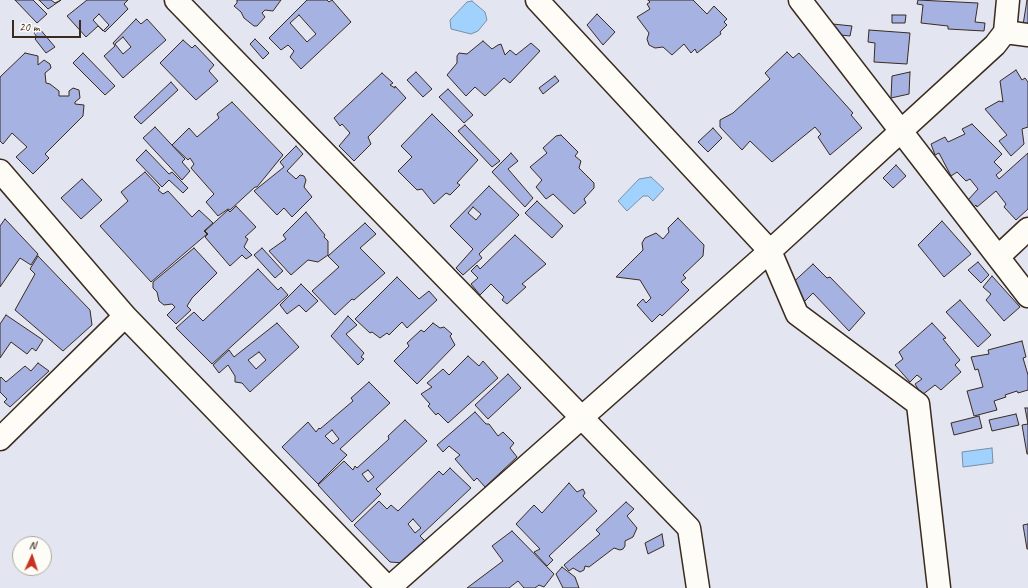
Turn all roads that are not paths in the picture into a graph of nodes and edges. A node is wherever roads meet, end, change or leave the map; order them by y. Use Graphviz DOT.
graph roads {
  1 [pos="176,0"];
  2 [pos="537,0"];
  3 [pos="800,0"];
  4 [pos="1008,0"];
  5 [pos="1005,32"];
  6 [pos="1028,35"];
  7 [pos="900,130"];
  8 [pos="0,171"];
  9 [pos="1028,229"];
  10 [pos="770,251"];
  11 [pos="998,257"];
  12 [pos="1028,296"];
  13 [pos="125,316"];
  14 [pos="581,417"];
  15 [pos="0,438"];
  16 [pos="389,588"];
  17 [pos="698,588"];
  18 [pos="939,588"];
  1 -- 14 [label="street"];
  2 -- 10 [label="street"];
  3 -- 7 [label="street"];
  4 -- 5 [label="street"];
  5 -- 6 [label="street"];
  5 -- 7 [label="street"];
  7 -- 10 [label="street"];
  7 -- 11 [label="street"];
  8 -- 13 [label="street"];
  9 -- 11 [label="street"];
  10 -- 14 [label="street"];
  10 -- 18 [label="street"];
  11 -- 12 [label="street"];
  13 -- 15 [label="street"];
  13 -- 16 [label="street"];
  14 -- 16 [label="street"];
  14 -- 17 [label="street"];
}
